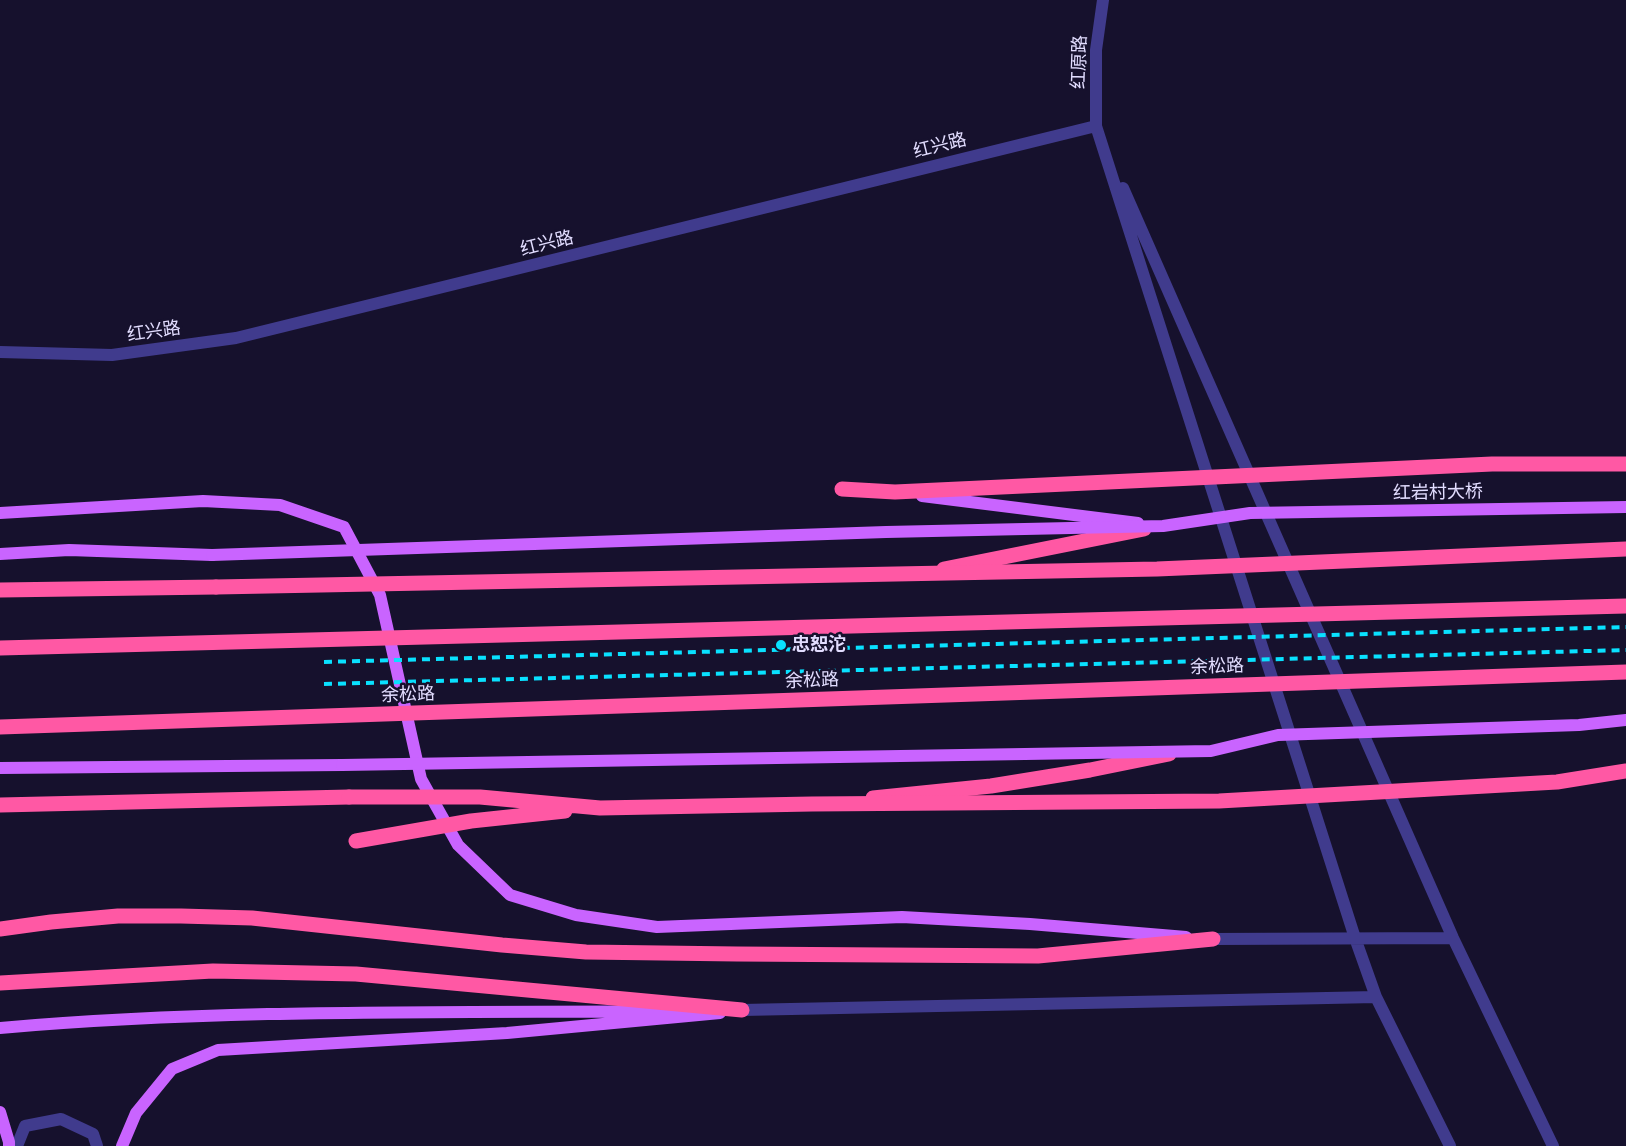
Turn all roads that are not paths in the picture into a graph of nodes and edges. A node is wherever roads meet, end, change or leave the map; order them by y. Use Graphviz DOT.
graph roads {
  1 [pos="1103,0"];
  2 [pos="1096,126"];
  3 [pos="0,352"];
  4 [pos="1626,464"];
  5 [pos="842,489"];
  6 [pos="895,492"];
  7 [pos="1626,507"];
  8 [pos="0,513"];
  9 [pos="1163,526"];
  10 [pos="1626,549"];
  11 [pos="0,554"];
  12 [pos="920,573"];
  13 [pos="0,590"];
  14 [pos="1626,606"];
  15 [pos="0,648"];
  16 [pos="1626,672"];
  17 [pos="1626,720"];
  18 [pos="0,727"];
  19 [pos="1188,751"];
  20 [pos="0,768"];
  21 [pos="1626,771"];
  22 [pos="812,804"];
  23 [pos="0,805"];
  24 [pos="600,808"];
  25 [pos="356,841"];
  26 [pos="0,929"];
  27 [pos="1355,938"];
  28 [pos="1453,938"];
  29 [pos="1213,939"];
  30 [pos="0,984"];
  31 [pos="1376,997"];
  32 [pos="742,1010"];
  33 [pos="0,1028"];
  34 [pos="0,1112"];
  35 [pos="8,1146"];
  36 [pos="17,1146"];
  37 [pos="97,1146"];
  38 [pos="122,1146"];
  39 [pos="1450,1146"];
  40 [pos="1553,1146"];
  1 -- 2 [label="street, 红原路"];
  2 -- 3 [label="street, 红兴路"];
  2 -- 27 [label="street"];
  2 -- 28 [label="street"];
  4 -- 6 [label="highway, bridge"];
  5 -- 6 [label="highway, bridge"];
  6 -- 9 [label="main road, bridge"];
  7 -- 9 [label="main road, 红岩村大桥, bridge"];
  8 -- 29 [label="main road"];
  9 -- 11 [label="main road, bridge"];
  9 -- 12 [label="highway, bridge"];
  10 -- 12 [label="highway, bridge"];
  12 -- 13 [label="highway, bridge"];
  14 -- 15 [label="highway, bridge"];
  16 -- 18 [label="highway, 余松路, bridge"];
  17 -- 19 [label="main road, bridge"];
  19 -- 20 [label="main road, bridge"];
  19 -- 22 [label="highway, bridge"];
  21 -- 22 [label="highway, bridge"];
  22 -- 24 [label="highway, bridge"];
  23 -- 24 [label="highway, bridge"];
  24 -- 25 [label="highway, bridge"];
  26 -- 29 [label="highway"];
  27 -- 28 [label="street"];
  27 -- 29 [label="street"];
  27 -- 31 [label="street"];
  28 -- 40 [label="street"];
  30 -- 32 [label="highway"];
  31 -- 32 [label="street"];
  31 -- 39 [label="street"];
  32 -- 33 [label="main road"];
  32 -- 38 [label="main road"];
  34 -- 35 [label="main road"];
  36 -- 37 [label="street"];
}
